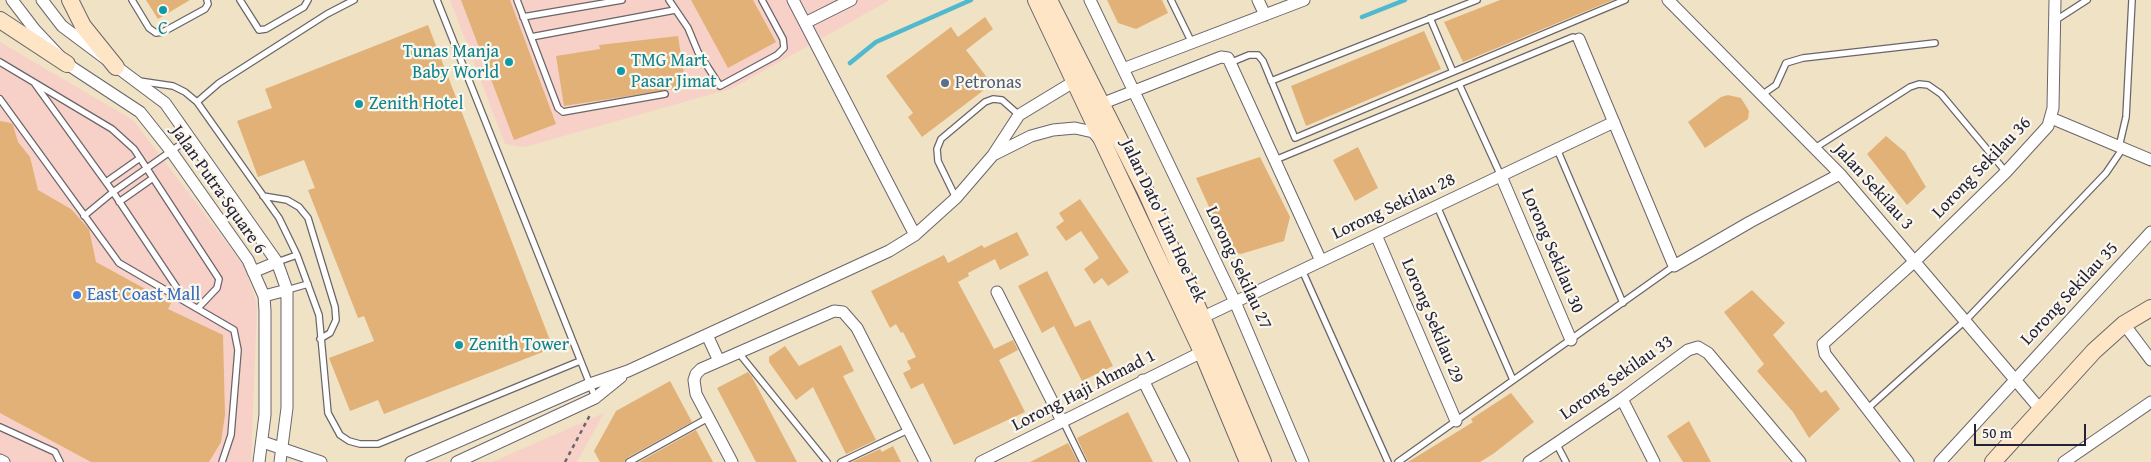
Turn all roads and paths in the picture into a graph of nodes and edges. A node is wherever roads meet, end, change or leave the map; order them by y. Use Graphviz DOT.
graph roads {
  1 [pos="12,0"];
  2 [pos="42,0"];
  3 [pos="70,0"];
  4 [pos="132,0"];
  5 [pos="207,0"];
  6 [pos="240,0"];
  7 [pos="308,0"];
  8 [pos="354,0"];
  9 [pos="437,0"];
  10 [pos="517,0"];
  11 [pos="622,0"];
  12 [pos="668,0"];
  13 [pos="762,0"];
  14 [pos="793,0"];
  15 [pos="851,0"];
  16 [pos="1036,0"];
  17 [pos="1048,0"];
  18 [pos="1090,0"];
  19 [pos="1171,0"];
  20 [pos="1258,0"];
  21 [pos="1304,0"];
  22 [pos="1477,0"];
  23 [pos="1626,0"];
  24 [pos="1668,0"];
  25 [pos="2055,0"];
  26 [pos="2087,0"];
  27 [pos="2132,0"];
  28 [pos="675,10"];
  29 [pos="1265,15"];
  30 [pos="524,17"];
  31 [pos="1430,18"];
  32 [pos="0,20"];
  33 [pos="2056,20"];
  34 [pos="805,23"];
  35 [pos="531,37"];
  36 [pos="1579,39"];
  37 [pos="1192,43"];
  38 [pos="1935,43"];
  39 [pos="0,62"];
  40 [pos="1232,62"];
  41 [pos="67,64"];
  42 [pos="116,67"];
  43 [pos="1123,69"];
  44 [pos="1453,72"];
  45 [pos="1075,80"];
  46 [pos="137,81"];
  47 [pos="1271,81"];
  48 [pos="35,84"];
  49 [pos="1459,84"];
  50 [pos="1135,91"];
  51 [pos="665,94"];
  52 [pos="1763,94"];
  53 [pos="0,99"];
  54 [pos="197,102"];
  55 [pos="1101,104"];
  56 [pos="1019,115"];
  57 [pos="2051,118"];
  58 [pos="1614,122"];
  59 [pos="191,137"];
  60 [pos="1104,145"];
  61 [pos="1815,148"];
  62 [pos="2121,148"];
  63 [pos="1557,149"];
  64 [pos="172,151"];
  65 [pos="993,155"];
  66 [pos="140,158"];
  67 [pos="1275,160"];
  68 [pos="2151,160"];
  69 [pos="146,169"];
  70 [pos="2006,172"];
  71 [pos="1840,174"];
  72 [pos="1501,176"];
  73 [pos="153,178"];
  74 [pos="106,182"];
  75 [pos="113,192"];
  76 [pos="263,196"];
  77 [pos="956,198"];
  78 [pos="119,202"];
  79 [pos="1437,206"];
  80 [pos="84,216"];
  81 [pos="2151,232"];
  82 [pos="915,235"];
  83 [pos="1376,235"];
  84 [pos="297,255"];
  85 [pos="1321,261"];
  86 [pos="1915,261"];
  87 [pos="277,262"];
  88 [pos="1674,266"];
  89 [pos="1302,270"];
  90 [pos="253,272"];
  91 [pos="308,284"];
  92 [pos="287,290"];
  93 [pos="998,292"];
  94 [pos="264,296"];
  95 [pos="186,301"];
  96 [pos="1235,302"];
  97 [pos="1623,303"];
  98 [pos="198,308"];
  99 [pos="2151,308"];
  100 [pos="1966,320"];
  101 [pos="1196,321"];
  102 [pos="2124,324"];
  103 [pos="707,335"];
  104 [pos="320,339"];
  105 [pos="1571,340"];
  106 [pos="738,352"];
  107 [pos="1202,352"];
  108 [pos="2151,360"];
  109 [pos="580,361"];
  110 [pos="719,361"];
  111 [pos="628,371"];
  112 [pos="2014,378"];
  113 [pos="1143,380"];
  114 [pos="1513,380"];
  115 [pos="590,384"];
  116 [pos="595,398"];
  117 [pos="1622,399"];
  118 [pos="2151,402"];
  119 [pos="1867,409"];
  120 [pos="2040,409"];
  121 [pos="708,418"];
  122 [pos="1062,421"];
  123 [pos="1456,421"];
  124 [pos="0,427"];
  125 [pos="908,430"];
  126 [pos="263,442"];
  127 [pos="1556,443"];
  128 [pos="283,447"];
  129 [pos="1000,458"];
  130 [pos="0,460"];
  131 [pos="4,462"];
  132 [pos="60,462"];
  133 [pos="222,462"];
  134 [pos="259,462"];
  135 [pos="280,462"];
  136 [pos="321,462"];
  137 [pos="411,462"];
  138 [pos="457,462"];
  139 [pos="565,462"];
  140 [pos="629,462"];
  141 [pos="732,462"];
  142 [pos="828,462"];
  143 [pos="841,462"];
  144 [pos="924,462"];
  145 [pos="981,462"];
  146 [pos="1083,462"];
  147 [pos="1184,462"];
  148 [pos="1248,462"];
  149 [pos="1263,462"];
  150 [pos="1303,462"];
  151 [pos="1388,462"];
  152 [pos="1398,462"];
  153 [pos="1530,462"];
  154 [pos="1566,462"];
  155 [pos="1654,462"];
  156 [pos="1800,462"];
  157 [pos="1908,462"];
  158 [pos="1940,462"];
  159 [pos="1993,462"];
  160 [pos="2064,462"];
  1 -- 41 [label="street, Jalan Putra Square 6"];
  2 -- 42 [label="street, Jalan Putra Square 6"];
  3 -- 42 [label="street"];
  4 -- 5 [label="lane"];
  6 -- 7 [label="lane"];
  8 -- 54 [label="lane"];
  9 -- 109 [label="lane"];
  10 -- 30 [label="lane"];
  11 -- 30 [label="lane"];
  12 -- 28 [label="lane"];
  13 -- 28 [label="lane"];
  14 -- 34 [label="street"];
  15 -- 34 [label="street"];
  16 -- 45 [label="street, Jalan Dato' Lim Hoe Lek"];
  17 -- 55 [label="street, Jalan Dato' Lim Hoe Lek"];
  18 -- 43 [label="street, Lorong Sekilau 27"];
  19 -- 37 [label="lane"];
  20 -- 29 [label="street"];
  21 -- 29 [label="street"];
  22 -- 31 [label="lane"];
  23 -- 44 [label="lane"];
  24 -- 52 [label="street, Jalan Sekilau 3"];
  25 -- 33 [label="street, Lorong Sekilau 36"];
  26 -- 33 [label="lane"];
  27 -- 62 [label="lane"];
  28 -- 35 [label="lane"];
  29 -- 37 [label="street"];
  30 -- 35 [label="lane"];
  31 -- 44 [label="lane"];
  31 -- 47 [label="lane"];
  32 -- 41 [label="street"];
  33 -- 57 [label="street, Lorong Sekilau 36"];
  34 -- 82 [label="street"];
  35 -- 51 [label="lane"];
  36 -- 49 [label="lane"];
  36 -- 58 [label="street"];
  37 -- 43 [label="street"];
  38 -- 52 [label="lane"];
  39 -- 48 [label="lane"];
  40 -- 47 [label="lane"];
  40 -- 50 [label="street"];
  40 -- 67 [label="street"];
  41 -- 64 [label="street, Jalan Putra Square 6"];
  42 -- 46 [label="street, Jalan Putra Square 6"];
  43 -- 50 [label="street, Lorong Sekilau 27"];
  44 -- 47 [label="lane"];
  45 -- 56 [label="street"];
  45 -- 60 [label="street, Jalan Dato' Lim Hoe Lek"];
  46 -- 54 [label="lane"];
  46 -- 59 [label="street, Jalan Putra Square 6"];
  48 -- 66 [label="lane"];
  48 -- 74 [label="lane"];
  49 -- 67 [label="lane"];
  49 -- 72 [label="lane"];
  50 -- 55 [label="street"];
  50 -- 96 [label="street, Lorong Sekilau 27"];
  52 -- 61 [label="street, Jalan Sekilau 3"];
  53 -- 80 [label="lane"];
  54 -- 76 [label="lane"];
  55 -- 101 [label="street, Jalan Dato' Lim Hoe Lek"];
  56 -- 65 [label="street"];
  56 -- 77 [label="lane"];
  57 -- 62 [label="street"];
  57 -- 70 [label="street, Lorong Sekilau 36"];
  58 -- 63 [label="street, Lorong Sekilau 28"];
  58 -- 88 [label="street"];
  59 -- 64 [label="lane"];
  59 -- 87 [label="street, Jalan Putra Square 6"];
  60 -- 65 [label="street"];
  60 -- 101 [label="street, Jalan Dato' Lim Hoe Lek"];
  61 -- 70 [label="lane"];
  61 -- 71 [label="street, Jalan Sekilau 3"];
  62 -- 68 [label="street"];
  62 -- 100 [label="lane"];
  63 -- 72 [label="street, Lorong Sekilau 28"];
  63 -- 97 [label="lane"];
  64 -- 69 [label="lane"];
  64 -- 90 [label="street, Jalan Putra Square 6"];
  65 -- 77 [label="street"];
  66 -- 69 [label="lane"];
  66 -- 74 [label="lane"];
  67 -- 85 [label="street"];
  69 -- 73 [label="lane"];
  69 -- 75 [label="lane"];
  70 -- 86 [label="street, Lorong Sekilau 36"];
  71 -- 86 [label="street, Jalan Sekilau 3"];
  71 -- 88 [label="street"];
  72 -- 79 [label="street, Lorong Sekilau 28"];
  72 -- 105 [label="street, Lorong Sekilau 30"];
  73 -- 78 [label="lane"];
  73 -- 98 [label="lane"];
  74 -- 75 [label="lane"];
  75 -- 78 [label="lane"];
  75 -- 80 [label="lane"];
  76 -- 84 [label="lane"];
  76 -- 104 [label="lane"];
  77 -- 82 [label="street"];
  78 -- 95 [label="lane"];
  79 -- 83 [label="street, Lorong Sekilau 28"];
  79 -- 114 [label="lane"];
  80 -- 95 [label="lane"];
  81 -- 112 [label="street, Lorong Sekilau 35"];
  82 -- 103 [label="street"];
  83 -- 85 [label="street, Lorong Sekilau 28"];
  83 -- 123 [label="street, Lorong Sekilau 29"];
  84 -- 87 [label="lane"];
  84 -- 91 [label="lane"];
  85 -- 89 [label="street, Lorong Sekilau 28"];
  86 -- 100 [label="street, Jalan Sekilau 3"];
  86 -- 119 [label="street, Lorong Sekilau 36"];
  87 -- 90 [label="street"];
  87 -- 92 [label="street, Jalan Putra Square 6"];
  88 -- 97 [label="lane"];
  89 -- 96 [label="street, Lorong Sekilau 28"];
  89 -- 151 [label="lane"];
  90 -- 94 [label="street, Jalan Putra Square 6"];
  91 -- 92 [label="lane"];
  91 -- 104 [label="lane"];
  92 -- 94 [label="street"];
  92 -- 128 [label="street, Jalan Putra Square 6"];
  93 -- 122 [label="street"];
  94 -- 126 [label="street, Jalan Putra Square 6"];
  95 -- 98 [label="lane"];
  96 -- 101 [label="street, Lorong Sekilau 28"];
  96 -- 150 [label="street, Lorong Sekilau 27"];
  97 -- 105 [label="lane"];
  98 -- 133 [label="lane"];
  99 -- 102 [label="street"];
  100 -- 112 [label="street, Jalan Sekilau 3"];
  100 -- 119 [label="lane"];
  101 -- 107 [label="street, Jalan Dato' Lim Hoe Lek"];
  101 -- 149 [label="street, Jalan Dato' Lim Hoe Lek"];
  102 -- 108 [label="street"];
  102 -- 120 [label="street"];
  103 -- 110 [label="street"];
  103 -- 111 [label="street"];
  104 -- 109 [label="lane"];
  105 -- 114 [label="lane"];
  106 -- 110 [label="street"];
  106 -- 125 [label="street"];
  106 -- 142 [label="lane"];
  107 -- 113 [label="street, Lorong Haji Ahmad 1"];
  107 -- 148 [label="street, Jalan Dato' Lim Hoe Lek"];
  109 -- 115 [label="lane"];
  110 -- 121 [label="street"];
  111 -- 115 [label="street"];
  111 -- 116 [label="street"];
  112 -- 120 [label="street, Jalan Sekilau 3"];
  112 -- 158 [label="street, Lorong Sekilau 35"];
  113 -- 122 [label="street, Lorong Haji Ahmad 1"];
  113 -- 147 [label="street"];
  114 -- 123 [label="lane"];
  115 -- 116 [label="lane"];
  115 -- 137 [label="street"];
  116 -- 138 [label="street"];
  116 -- 139 [label="path"];
  117 -- 127 [label="street, Lorong Sekilau 33"];
  117 -- 155 [label="street"];
  117 -- 156 [label="street, Lorong Sekilau 33"];
  118 -- 160 [label="street"];
  119 -- 157 [label="street"];
  120 -- 159 [label="street"];
  121 -- 140 [label="lane"];
  121 -- 141 [label="street"];
  122 -- 129 [label="street, Lorong Haji Ahmad 1"];
  122 -- 146 [label="lane"];
  123 -- 152 [label="lane"];
  124 -- 132 [label="lane"];
  125 -- 143 [label="lane"];
  125 -- 144 [label="street"];
  126 -- 128 [label="street"];
  126 -- 134 [label="street, Jalan Putra Square 6"];
  127 -- 153 [label="street, Lorong Sekilau 33"];
  127 -- 154 [label="lane"];
  128 -- 135 [label="street, Jalan Putra Square 6"];
  128 -- 136 [label="street"];
  129 -- 145 [label="street, Lorong Haji Ahmad 1"];
  130 -- 131 [label="street"];
}
